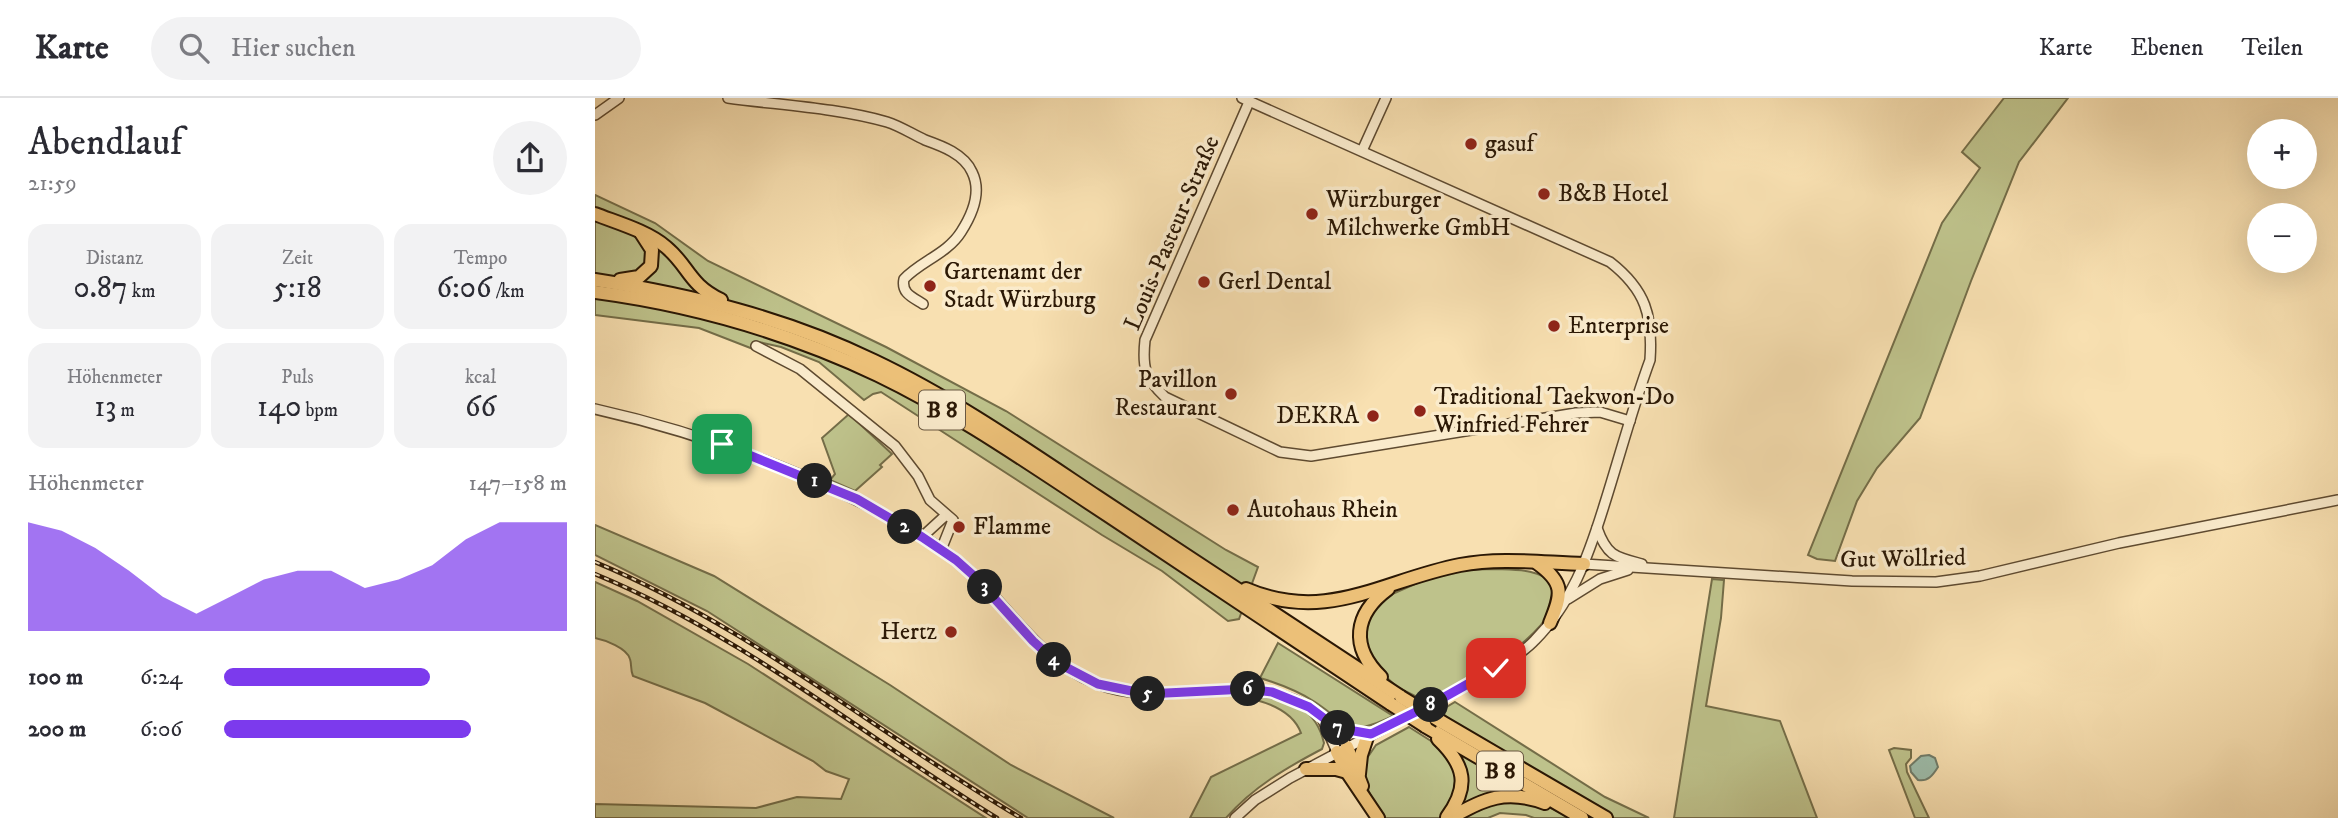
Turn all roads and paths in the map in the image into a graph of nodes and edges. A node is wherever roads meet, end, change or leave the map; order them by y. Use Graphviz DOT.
graph roads {
  1 [pos="619,98"];
  2 [pos="728,98"];
  3 [pos="1386,98"];
  4 [pos="1245,100"];
  5 [pos="595,115"];
  6 [pos="1362,151"];
  7 [pos="595,214"];
  8 [pos="641,233"];
  9 [pos="595,280"];
  10 [pos="595,292"];
  11 [pos="923,304"];
  12 [pos="746,313"];
  13 [pos="756,346"];
  14 [pos="595,410"];
  15 [pos="1630,421"];
  16 [pos="2338,500"];
  17 [pos="949,517"];
  18 [pos="1597,528"];
  19 [pos="922,537"];
  20 [pos="941,550"];
  21 [pos="1537,563"];
  22 [pos="1584,565"];
  23 [pos="1635,568"];
  24 [pos="1661,569"];
  25 [pos="1220,578"];
  26 [pos="1393,585"];
  27 [pos="1567,600"];
  28 [pos="1550,623"];
  29 [pos="1396,700"];
  30 [pos="1320,714"];
  31 [pos="1426,726"];
  32 [pos="1337,728"];
  33 [pos="1369,735"];
  34 [pos="1342,750"];
  35 [pos="1306,769"];
  36 [pos="1353,775"];
  37 [pos="1579,816"];
  38 [pos="1235,818"];
  39 [pos="1378,818"];
  40 [pos="1449,818"];
  41 [pos="1606,818"];
  1 -- 5 [label="street"];
  2 -- 11 [label="street"];
  3 -- 6 [label="street"];
  4 -- 6 [label="street"];
  4 -- 15 [label="street, Louis-Pasteur-Straße"];
  6 -- 15 [label="street"];
  7 -- 8 [label="highway"];
  8 -- 9 [label="highway"];
  8 -- 12 [label="highway"];
  9 -- 12 [label="highway, B 8"];
  10 -- 29 [label="highway, B 8"];
  12 -- 25 [label="highway, B 8"];
  13 -- 17 [label="street"];
  14 -- 19 [label="street"];
  15 -- 18 [label="street"];
  16 -- 24 [label="street, Gut Wöllried"];
  17 -- 19 [label="street"];
  17 -- 20 [label="street"];
  18 -- 22 [label="street"];
  18 -- 24 [label="street"];
  19 -- 20 [label="street"];
  20 -- 30 [label="street"];
  21 -- 22 [label="highway"];
  21 -- 26 [label="highway"];
  21 -- 28 [label="highway"];
  22 -- 23 [label="street"];
  22 -- 27 [label="street"];
  23 -- 24 [label="street"];
  23 -- 27 [label="street"];
  25 -- 26 [label="highway"];
  25 -- 29 [label="highway, B 8"];
  26 -- 29 [label="highway"];
  27 -- 28 [label="street"];
  28 -- 33 [label="street"];
  29 -- 31 [label="highway, B 8, bridge"];
  29 -- 41 [label="highway, B 8, bridge"];
  30 -- 32 [label="street"];
  30 -- 34 [label="street"];
  31 -- 37 [label="highway, B 8"];
  31 -- 40 [label="highway"];
  32 -- 33 [label="street"];
  32 -- 34 [label="street"];
  33 -- 34 [label="street"];
  33 -- 36 [label="highway"];
  34 -- 35 [label="street"];
  34 -- 36 [label="highway"];
  35 -- 36 [label="highway"];
  35 -- 38 [label="street"];
  36 -- 39 [label="highway"];
  37 -- 40 [label="highway"];
}
